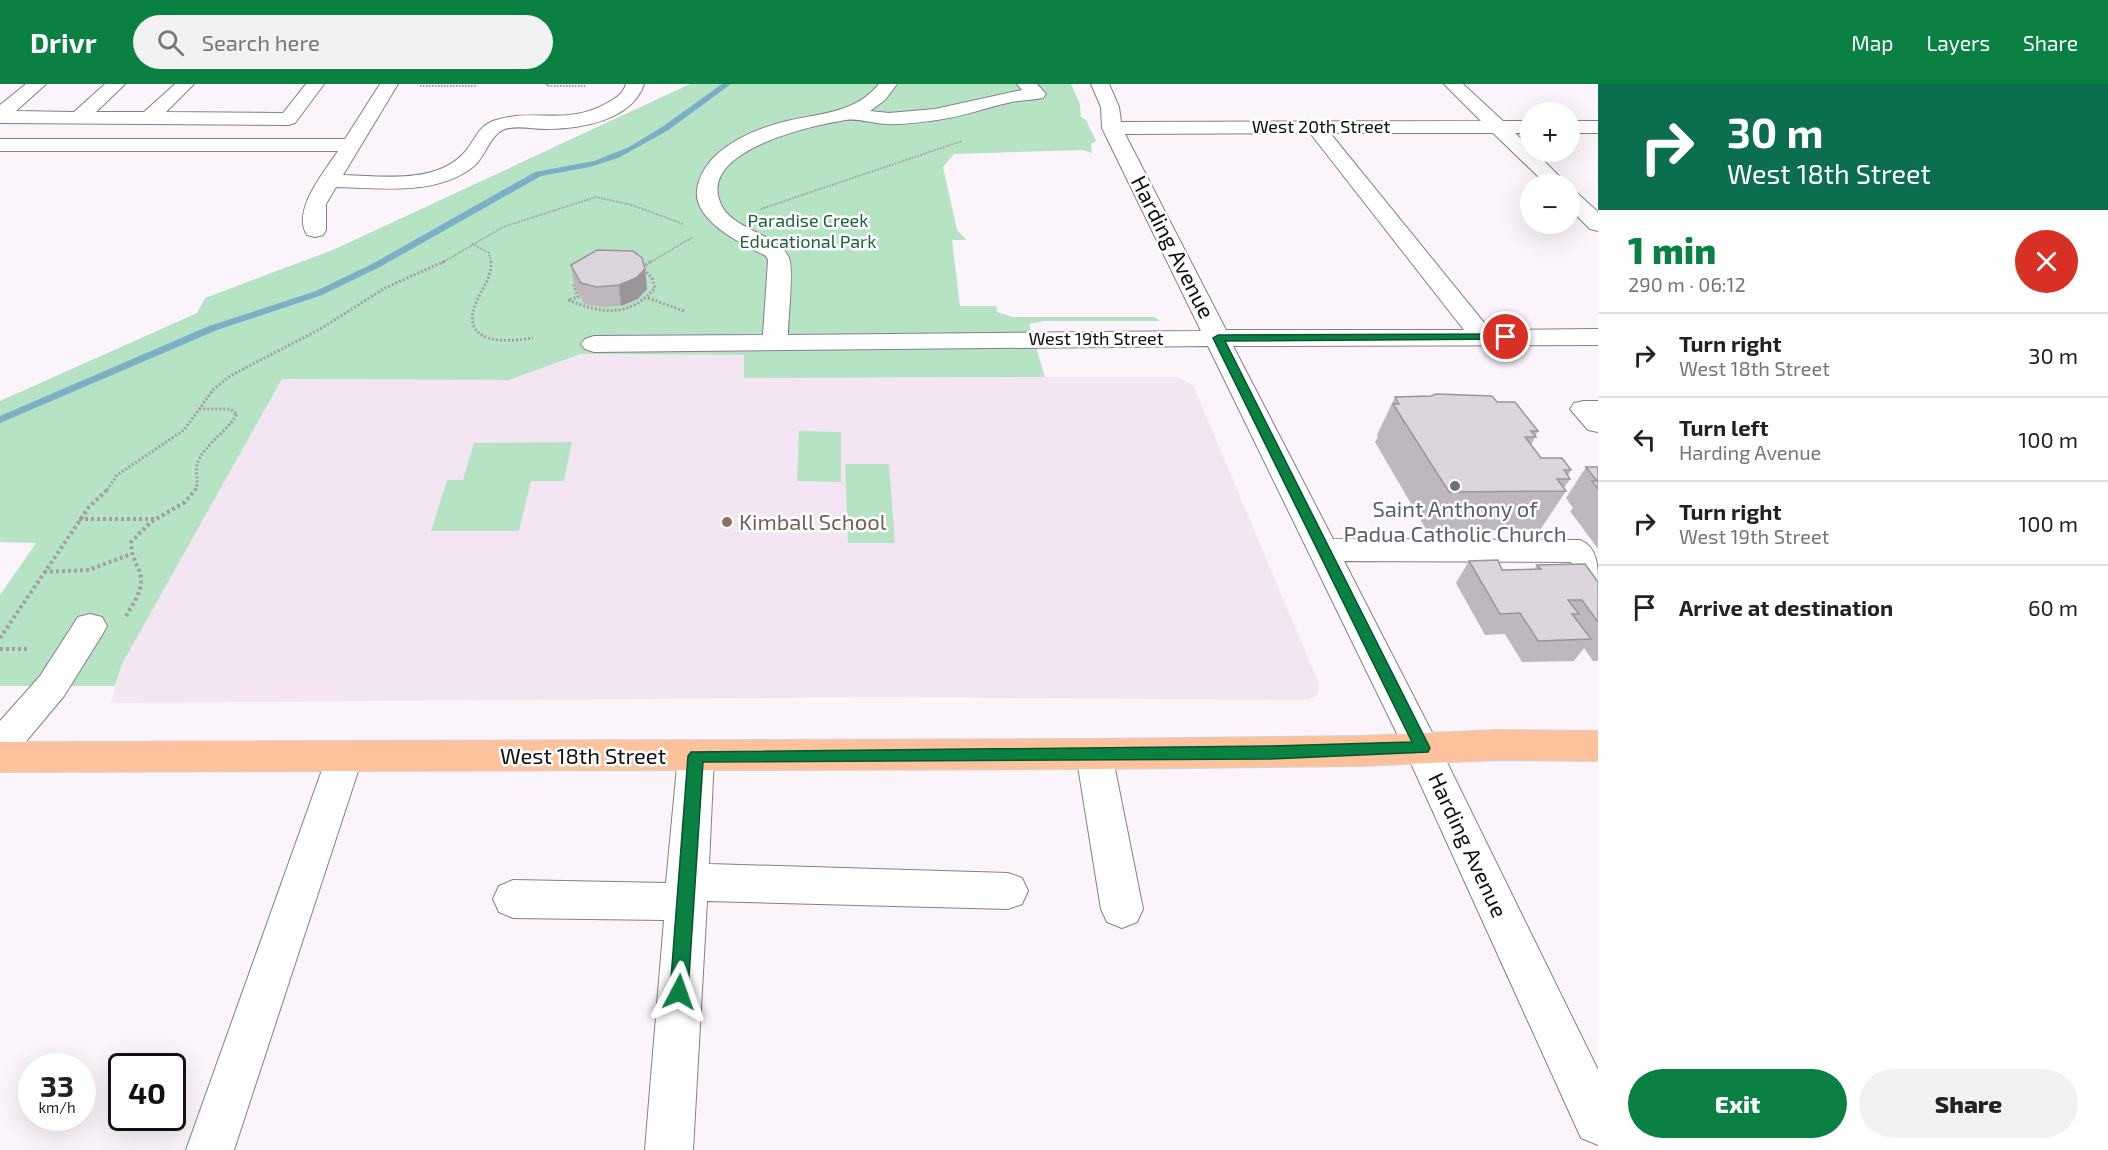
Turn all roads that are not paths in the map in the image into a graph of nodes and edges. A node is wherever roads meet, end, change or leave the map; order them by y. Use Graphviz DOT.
graph roads {
  1 [pos="37,84"];
  2 [pos="116,84"];
  3 [pos="185,84"];
  4 [pos="315,84"];
  5 [pos="389,84"];
  6 [pos="635,84"];
  7 [pos="1026,84"];
  8 [pos="1100,84"];
  9 [pos="1453,84"];
  10 [pos="887,86"];
  11 [pos="848,114"];
  12 [pos="0,116"];
  13 [pos="78,117"];
  14 [pos="148,118"];
  15 [pos="1497,127"];
  16 [pos="1520,127"];
  17 [pos="1580,127"];
  18 [pos="1598,127"];
  19 [pos="1112,128"];
  20 [pos="1316,128"];
  21 [pos="0,145"];
  22 [pos="352,145"];
  23 [pos="1546,174"];
  24 [pos="329,180"];
  25 [pos="1580,207"];
  26 [pos="1598,224"];
  27 [pos="315,230"];
  28 [pos="1484,337"];
  29 [pos="1218,338"];
  30 [pos="1598,338"];
  31 [pos="775,341"];
  32 [pos="594,344"];
  33 [pos="1598,409"];
  34 [pos="1598,424"];
  35 [pos="1324,550"];
  36 [pos="1598,576"];
  37 [pos="90,626"];
  38 [pos="0,746"];
  39 [pos="1598,746"];
  40 [pos="1422,748"];
  41 [pos="1094,754"];
  42 [pos="345,756"];
  43 [pos="696,756"];
  44 [pos="0,757"];
  45 [pos="1008,891"];
  46 [pos="686,892"];
  47 [pos="513,899"];
  48 [pos="1122,909"];
  49 [pos="1598,1121"];
  50 [pos="210,1150"];
  51 [pos="669,1150"];
  1 -- 12 [label="street"];
  2 -- 13 [label="street"];
  3 -- 14 [label="street"];
  4 -- 14 [label="street"];
  5 -- 22 [label="street"];
  6 -- 24 [label="street"];
  7 -- 11 [label="street"];
  8 -- 19 [label="street, Harding Avenue"];
  9 -- 15 [label="street"];
  10 -- 11 [label="street"];
  11 -- 31 [label="street"];
  12 -- 13 [label="street"];
  13 -- 14 [label="street"];
  15 -- 16 [label="street, West 20th Street"];
  15 -- 20 [label="street, West 20th Street"];
  15 -- 23 [label="street"];
  17 -- 18 [label="street"];
  19 -- 20 [label="street, West 20th Street"];
  19 -- 29 [label="street, Harding Avenue"];
  20 -- 28 [label="street"];
  21 -- 22 [label="street"];
  22 -- 24 [label="street"];
  24 -- 27 [label="street"];
  25 -- 26 [label="street"];
  28 -- 29 [label="street, West 19th Street"];
  28 -- 30 [label="street, West 19th Street"];
  29 -- 31 [label="street, West 19th Street"];
  29 -- 35 [label="street, Harding Avenue"];
  31 -- 32 [label="street, West 19th Street"];
  33 -- 34 [label="street"];
  35 -- 36 [label="street"];
  35 -- 40 [label="street, Harding Avenue"];
  37 -- 38 [label="street"];
  39 -- 40 [label="main road, West 18th Street"];
  40 -- 41 [label="main road, West 18th Street"];
  40 -- 49 [label="street, Harding Avenue"];
  41 -- 43 [label="main road, West 18th Street"];
  41 -- 48 [label="street"];
  42 -- 43 [label="main road, West 18th Street"];
  42 -- 44 [label="main road, West 18th Street"];
  42 -- 50 [label="street"];
  43 -- 46 [label="street"];
  45 -- 46 [label="street"];
  46 -- 47 [label="street"];
  46 -- 51 [label="street"];
}
